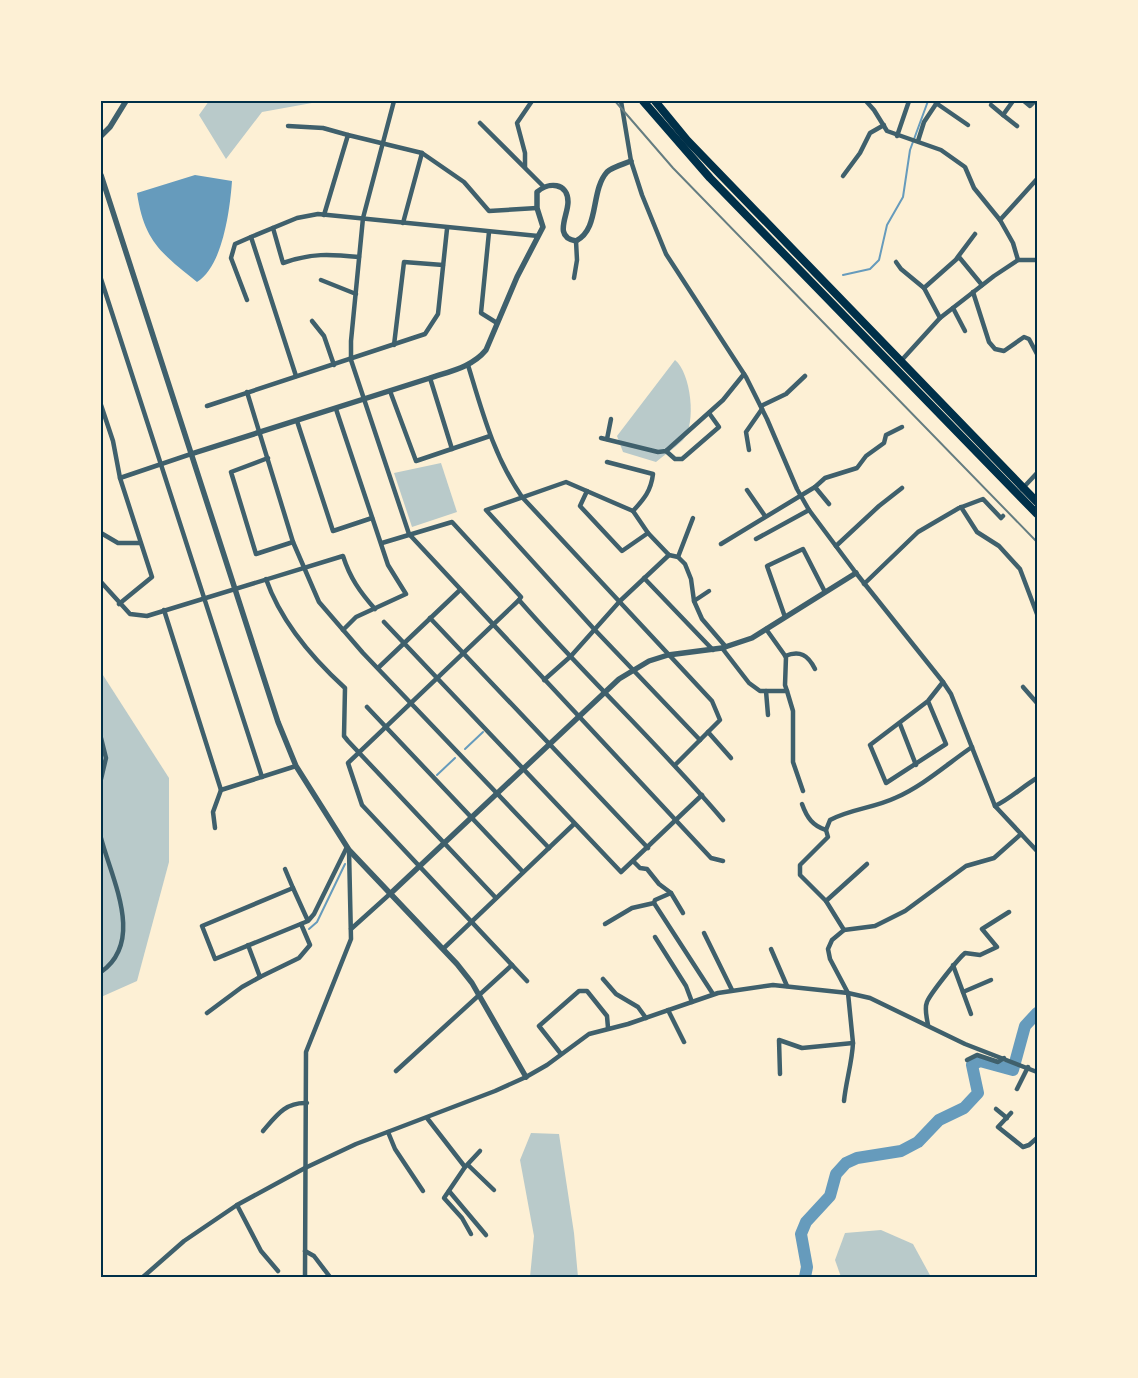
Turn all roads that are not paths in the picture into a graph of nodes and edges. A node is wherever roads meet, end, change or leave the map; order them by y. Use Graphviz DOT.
graph roads {
  1 [pos="126,101"];
  2 [pos="394,101"];
  3 [pos="532,101"];
  4 [pos="621,101"];
  5 [pos="642,101"];
  6 [pos="655,101"];
  7 [pos="866,101"];
  8 [pos="909,101"];
  9 [pos="1013,101"];
  10 [pos="1024,101"];
  11 [pos="1036,101"];
  12 [pos="937,102"];
  13 [pos="991,105"];
  14 [pos="1003,115"];
  15 [pos="480,123"];
  16 [pos="884,125"];
  17 [pos="968,125"];
  18 [pos="288,126"];
  19 [pos="1016,126"];
  20 [pos="348,134"];
  21 [pos="101,136"];
  22 [pos="897,136"];
  23 [pos="917,141"];
  24 [pos="384,142"];
  25 [pos="422,153"];
  26 [pos="631,161"];
  27 [pos="525,167"];
  28 [pos="101,175"];
  29 [pos="843,176"];
  30 [pos="1037,179"];
  31 [pos="543,186"];
  32 [pos="537,208"];
  33 [pos="324,215"];
  34 [pos="363,218"];
  35 [pos="1000,220"];
  36 [pos="403,223"];
  37 [pos="273,228"];
  38 [pos="447,229"];
  39 [pos="489,232"];
  40 [pos="975,234"];
  41 [pos="538,236"];
  42 [pos="251,237"];
  43 [pos="576,241"];
  44 [pos="359,257"];
  45 [pos="957,258"];
  46 [pos="1018,260"];
  47 [pos="1037,260"];
  48 [pos="896,262"];
  49 [pos="443,266"];
  50 [pos="574,278"];
  51 [pos="101,279"];
  52 [pos="321,280"];
  53 [pos="982,285"];
  54 [pos="924,288"];
  55 [pos="973,292"];
  56 [pos="356,294"];
  57 [pos="247,300"];
  58 [pos="953,308"];
  59 [pos="940,318"];
  60 [pos="312,321"];
  61 [pos="498,323"];
  62 [pos="965,331"];
  63 [pos="394,345"];
  64 [pos="1037,354"];
  65 [pos="351,360"];
  66 [pos="901,361"];
  67 [pos="334,365"];
  68 [pos="468,365"];
  69 [pos="893,368"];
  70 [pos="744,374"];
  71 [pos="296,376"];
  72 [pos="805,376"];
  73 [pos="430,378"];
  74 [pos="390,391"];
  75 [pos="247,392"];
  76 [pos="364,400"];
  77 [pos="101,405"];
  78 [pos="207,406"];
  79 [pos="761,407"];
  80 [pos="336,409"];
  81 [pos="709,413"];
  82 [pos="611,419"];
  83 [pos="297,421"];
  84 [pos="902,427"];
  85 [pos="260,433"];
  86 [pos="490,436"];
  87 [pos="601,438"];
  88 [pos="607,439"];
  89 [pos="452,449"];
  90 [pos="749,450"];
  91 [pos="666,451"];
  92 [pos="191,454"];
  93 [pos="268,458"];
  94 [pos="607,462"];
  95 [pos="160,464"];
  96 [pos="1037,474"];
  97 [pos="120,478"];
  98 [pos="816,487"];
  99 [pos="902,488"];
  100 [pos="1024,488"];
  101 [pos="747,490"];
  102 [pos="587,491"];
  103 [pos="1017,494"];
  104 [pos="801,496"];
  105 [pos="522,497"];
  106 [pos="1037,502"];
  107 [pos="829,504"];
  108 [pos="961,507"];
  109 [pos="809,510"];
  110 [pos="632,511"];
  111 [pos="1037,514"];
  112 [pos="766,516"];
  113 [pos="1003,516"];
  114 [pos="372,518"];
  115 [pos="693,518"];
  116 [pos="648,532"];
  117 [pos="101,533"];
  118 [pos="409,534"];
  119 [pos="756,539"];
  120 [pos="293,542"];
  121 [pos="140,543"];
  122 [pos="382,543"];
  123 [pos="721,544"];
  124 [pos="836,546"];
  125 [pos="669,554"];
  126 [pos="678,557"];
  127 [pos="303,568"];
  128 [pos="856,573"];
  129 [pos="644,578"];
  130 [pos="266,579"];
  131 [pos="101,582"];
  132 [pos="864,584"];
  133 [pos="236,590"];
  134 [pos="460,590"];
  135 [pos="709,591"];
  136 [pos="825,592"];
  137 [pos="204,597"];
  138 [pos="519,600"];
  139 [pos="620,601"];
  140 [pos="694,601"];
  141 [pos="119,604"];
  142 [pos="1035,604"];
  143 [pos="375,609"];
  144 [pos="164,610"];
  145 [pos="1037,614"];
  146 [pos="785,617"];
  147 [pos="430,618"];
  148 [pos="384,622"];
  149 [pos="492,626"];
  150 [pos="594,629"];
  151 [pos="766,629"];
  152 [pos="343,630"];
  153 [pos="404,643"];
  154 [pos="724,648"];
  155 [pos="714,650"];
  156 [pos="462,653"];
  157 [pos="668,655"];
  158 [pos="570,656"];
  159 [pos="785,656"];
  160 [pos="378,668"];
  161 [pos="815,669"];
  162 [pos="632,670"];
  163 [pos="437,677"];
  164 [pos="544,680"];
  165 [pos="943,682"];
  166 [pos="1024,687"];
  167 [pos="604,691"];
  168 [pos="766,691"];
  169 [pos="787,691"];
  170 [pos="928,701"];
  171 [pos="411,702"];
  172 [pos="1037,703"];
  173 [pos="367,708"];
  174 [pos="768,715"];
  175 [pos="578,717"];
  176 [pos="900,724"];
  177 [pos="385,727"];
  178 [pos="708,732"];
  179 [pos="101,738"];
  180 [pos="700,740"];
  181 [pos="548,745"];
  182 [pos="972,747"];
  183 [pos="358,752"];
  184 [pos="731,758"];
  185 [pos="675,765"];
  186 [pos="916,765"];
  187 [pos="296,766"];
  188 [pos="523,769"];
  189 [pos="262,777"];
  190 [pos="1037,778"];
  191 [pos="101,779"];
  192 [pos="222,790"];
  193 [pos="803,791"];
  194 [pos="497,794"];
  195 [pos="702,795"];
  196 [pos="802,804"];
  197 [pos="995,806"];
  198 [pos="471,818"];
  199 [pos="677,820"];
  200 [pos="723,820"];
  201 [pos="574,824"];
  202 [pos="215,828"];
  203 [pos="826,830"];
  204 [pos="1021,834"];
  205 [pos="101,838"];
  206 [pos="444,844"];
  207 [pos="549,848"];
  208 [pos="648,848"];
  209 [pos="348,849"];
  210 [pos="1037,851"];
  211 [pos="633,861"];
  212 [pos="723,861"];
  213 [pos="867,864"];
  214 [pos="419,868"];
  215 [pos="285,869"];
  216 [pos="523,872"];
  217 [pos="293,888"];
  218 [pos="392,892"];
  219 [pos="671,893"];
  220 [pos="496,898"];
  221 [pos="826,900"];
  222 [pos="654,903"];
  223 [pos="1009,912"];
  224 [pos="683,913"];
  225 [pos="308,921"];
  226 [pos="471,923"];
  227 [pos="301,924"];
  228 [pos="605,924"];
  229 [pos="351,929"];
  230 [pos="844,930"];
  231 [pos="704,933"];
  232 [pos="655,938"];
  233 [pos="248,945"];
  234 [pos="444,948"];
  235 [pos="771,949"];
  236 [pos="512,965"];
  237 [pos="953,965"];
  238 [pos="101,972"];
  239 [pos="260,977"];
  240 [pos="602,979"];
  241 [pos="991,980"];
  242 [pos="527,981"];
  243 [pos="787,986"];
  244 [pos="732,990"];
  245 [pos="963,992"];
  246 [pos="848,993"];
  247 [pos="713,994"];
  248 [pos="480,997"];
  249 [pos="692,1002"];
  250 [pos="668,1010"];
  251 [pos="207,1013"];
  252 [pos="971,1014"];
  253 [pos="646,1018"];
  254 [pos="928,1026"];
  255 [pos="608,1028"];
  256 [pos="684,1042"];
  257 [pos="854,1043"];
  258 [pos="561,1054"];
  259 [pos="1004,1058"];
  260 [pos="967,1060"];
  261 [pos="1027,1067"];
  262 [pos="396,1071"];
  263 [pos="1037,1072"];
  264 [pos="780,1074"];
  265 [pos="526,1077"];
  266 [pos="1017,1089"];
  267 [pos="844,1101"];
  268 [pos="307,1103"];
  269 [pos="996,1109"];
  270 [pos="1011,1113"];
  271 [pos="427,1118"];
  272 [pos="1007,1118"];
  273 [pos="263,1131"];
  274 [pos="388,1132"];
  275 [pos="1037,1138"];
  276 [pos="480,1151"];
  277 [pos="466,1166"];
  278 [pos="305,1168"];
  279 [pos="494,1190"];
  280 [pos="423,1191"];
  281 [pos="449,1191"];
  282 [pos="237,1204"];
  283 [pos="471,1234"];
  284 [pos="486,1235"];
  285 [pos="305,1251"];
  286 [pos="278,1272"];
  287 [pos="143,1277"];
  288 [pos="305,1277"];
  289 [pos="330,1277"];
  1 -- 21 [label="street"];
  2 -- 24 [label="street"];
  3 -- 27 [label="street"];
  4 -- 26 [label="street"];
  5 -- 69 [label="highway"];
  6 -- 66 [label="highway"];
  7 -- 16 [label="street"];
  8 -- 22 [label="street"];
  9 -- 14 [label="street"];
  10 -- 11 [label="street"];
  12 -- 17 [label="street"];
  12 -- 23 [label="street"];
  13 -- 14 [label="street"];
  14 -- 19 [label="street"];
  15 -- 27 [label="street"];
  16 -- 22 [label="street"];
  16 -- 29 [label="street"];
  18 -- 20 [label="street"];
  20 -- 24 [label="street"];
  20 -- 33 [label="street"];
  22 -- 23 [label="street"];
  23 -- 35 [label="street"];
  24 -- 25 [label="street"];
  24 -- 34 [label="street"];
  25 -- 32 [label="street"];
  25 -- 36 [label="street"];
  26 -- 43 [label="street"];
  26 -- 70 [label="street"];
  27 -- 31 [label="street"];
  28 -- 92 [label="street"];
  30 -- 35 [label="street"];
  31 -- 32 [label="street"];
  31 -- 43 [label="street"];
  32 -- 41 [label="street"];
  33 -- 34 [label="street"];
  33 -- 37 [label="street"];
  34 -- 36 [label="street"];
  34 -- 44 [label="street"];
  35 -- 46 [label="street"];
  36 -- 38 [label="street"];
  37 -- 42 [label="street"];
  37 -- 44 [label="street"];
  38 -- 39 [label="street"];
  38 -- 49 [label="street"];
  39 -- 41 [label="street"];
  39 -- 61 [label="street"];
  40 -- 45 [label="street"];
  41 -- 61 [label="street"];
  42 -- 57 [label="street"];
  42 -- 71 [label="street"];
  43 -- 50 [label="street"];
  44 -- 56 [label="street"];
  45 -- 53 [label="street"];
  45 -- 54 [label="street"];
  46 -- 47 [label="street"];
  46 -- 53 [label="street"];
  48 -- 54 [label="street"];
  49 -- 63 [label="street"];
  49 -- 63 [label="street"];
  51 -- 95 [label="street"];
  52 -- 56 [label="street"];
  53 -- 55 [label="street"];
  54 -- 59 [label="street"];
  55 -- 58 [label="street"];
  55 -- 64 [label="street"];
  56 -- 65 [label="street"];
  58 -- 59 [label="street"];
  58 -- 62 [label="street"];
  59 -- 66 [label="street"];
  60 -- 67 [label="street"];
  61 -- 68 [label="street"];
  63 -- 65 [label="street"];
  65 -- 67 [label="street"];
  65 -- 76 [label="street"];
  66 -- 69 [label="street"];
  66 -- 100 [label="highway"];
  67 -- 71 [label="street"];
  68 -- 73 [label="street"];
  68 -- 86 [label="street"];
  69 -- 103 [label="highway"];
  70 -- 79 [label="street"];
  70 -- 81 [label="street"];
  71 -- 75 [label="street"];
  72 -- 79 [label="street"];
  73 -- 74 [label="street"];
  73 -- 89 [label="street"];
  74 -- 76 [label="street"];
  74 -- 89 [label="street"];
  75 -- 78 [label="street"];
  75 -- 85 [label="street"];
  76 -- 80 [label="street"];
  76 -- 118 [label="street"];
  77 -- 97 [label="street"];
  79 -- 90 [label="street"];
  79 -- 104 [label="street"];
  80 -- 83 [label="street"];
  80 -- 114 [label="street"];
  81 -- 91 [label="street"];
  81 -- 91 [label="street"];
  82 -- 88 [label="street"];
  83 -- 85 [label="street"];
  83 -- 114 [label="street"];
  84 -- 98 [label="street"];
  85 -- 92 [label="street"];
  85 -- 93 [label="street"];
  86 -- 89 [label="street"];
  86 -- 105 [label="street"];
  87 -- 88 [label="street"];
  88 -- 91 [label="street"];
  92 -- 95 [label="street"];
  92 -- 133 [label="street"];
  93 -- 120 [label="street"];
  93 -- 120 [label="street"];
  94 -- 110 [label="street"];
  95 -- 97 [label="street"];
  95 -- 137 [label="street"];
  96 -- 100 [label="street"];
  97 -- 121 [label="street"];
  98 -- 104 [label="street"];
  98 -- 107 [label="street"];
  99 -- 124 [label="street"];
  100 -- 103 [label="street"];
  100 -- 106 [label="highway"];
  101 -- 112 [label="street"];
  102 -- 105 [label="street"];
  102 -- 110 [label="street"];
  102 -- 116 [label="street"];
  103 -- 111 [label="highway"];
  104 -- 109 [label="street"];
  104 -- 112 [label="street"];
  105 -- 139 [label="street"];
  105 -- 150 [label="street"];
  108 -- 113 [label="street"];
  108 -- 132 [label="street"];
  108 -- 142 [label="street"];
  109 -- 119 [label="street"];
  109 -- 124 [label="street"];
  110 -- 116 [label="street"];
  112 -- 123 [label="street"];
  114 -- 122 [label="street"];
  115 -- 126 [label="street"];
  116 -- 125 [label="street"];
  117 -- 121 [label="street"];
  118 -- 122 [label="street"];
  118 -- 134 [label="street"];
  118 -- 138 [label="street"];
  120 -- 127 [label="street"];
  121 -- 141 [label="street"];
  122 -- 143 [label="street"];
  124 -- 128 [label="street"];
  125 -- 126 [label="street"];
  125 -- 129 [label="street"];
  126 -- 140 [label="street"];
  127 -- 130 [label="street"];
  127 -- 143 [label="street"];
  127 -- 152 [label="street"];
  128 -- 132 [label="street"];
  128 -- 136 [label="street"];
  129 -- 139 [label="street"];
  129 -- 155 [label="street"];
  130 -- 133 [label="street"];
  130 -- 183 [label="street"];
  131 -- 141 [label="street"];
  132 -- 165 [label="street"];
  133 -- 137 [label="street"];
  133 -- 187 [label="street"];
  134 -- 147 [label="street"];
  134 -- 149 [label="street"];
  135 -- 140 [label="street"];
  136 -- 146 [label="street"];
  136 -- 146 [label="street"];
  137 -- 144 [label="street"];
  137 -- 189 [label="street"];
  138 -- 149 [label="street"];
  138 -- 158 [label="street"];
  139 -- 150 [label="street"];
  139 -- 157 [label="street"];
  140 -- 154 [label="street"];
  141 -- 144 [label="street"];
  142 -- 145 [label="street"];
  143 -- 152 [label="street"];
  144 -- 192 [label="street"];
  146 -- 151 [label="street"];
  147 -- 153 [label="street"];
  147 -- 156 [label="street"];
  148 -- 153 [label="street"];
  149 -- 156 [label="street"];
  149 -- 164 [label="street"];
  150 -- 158 [label="street"];
  150 -- 162 [label="street"];
  151 -- 154 [label="street"];
  151 -- 159 [label="street"];
  152 -- 160 [label="street"];
  153 -- 160 [label="street"];
  153 -- 163 [label="street"];
  154 -- 155 [label="street"];
  154 -- 168 [label="street"];
  155 -- 157 [label="street"];
  156 -- 163 [label="street"];
  156 -- 181 [label="street"];
  157 -- 162 [label="street"];
  157 -- 178 [label="street"];
  158 -- 164 [label="street"];
  158 -- 167 [label="street"];
  159 -- 161 [label="street"];
  159 -- 169 [label="street"];
  160 -- 171 [label="street"];
  162 -- 167 [label="street"];
  162 -- 180 [label="street"];
  163 -- 171 [label="street"];
  163 -- 188 [label="street"];
  164 -- 175 [label="street"];
  165 -- 170 [label="street"];
  165 -- 182 [label="street"];
  166 -- 172 [label="street"];
  167 -- 175 [label="street"];
  167 -- 185 [label="street"];
  168 -- 169 [label="street"];
  168 -- 174 [label="street"];
  169 -- 193 [label="street"];
  170 -- 176 [label="street"];
  170 -- 186 [label="street"];
  171 -- 177 [label="street"];
  171 -- 194 [label="street"];
  173 -- 177 [label="street"];
  175 -- 181 [label="street"];
  175 -- 199 [label="street"];
  176 -- 186 [label="street"];
  176 -- 186 [label="street"];
  177 -- 183 [label="street"];
  177 -- 198 [label="street"];
  178 -- 180 [label="street"];
  178 -- 184 [label="street"];
  179 -- 191 [label="street"];
  180 -- 185 [label="street"];
  181 -- 188 [label="street"];
  181 -- 208 [label="street"];
  182 -- 197 [label="street"];
  182 -- 203 [label="street"];
  183 -- 206 [label="street"];
  183 -- 214 [label="street"];
  185 -- 195 [label="street"];
  187 -- 189 [label="street"];
  187 -- 209 [label="street"];
  188 -- 194 [label="street"];
  188 -- 201 [label="street"];
  189 -- 192 [label="street"];
  190 -- 197 [label="street"];
  192 -- 202 [label="street"];
  194 -- 198 [label="street"];
  194 -- 207 [label="street"];
  195 -- 199 [label="street"];
  195 -- 200 [label="street"];
  196 -- 203 [label="street"];
  197 -- 204 [label="street"];
  198 -- 206 [label="street"];
  198 -- 216 [label="street"];
  199 -- 208 [label="street"];
  199 -- 212 [label="street"];
  201 -- 207 [label="street"];
  201 -- 211 [label="street"];
  203 -- 221 [label="street"];
  204 -- 210 [label="street"];
  204 -- 230 [label="street"];
  205 -- 238 [label="street"];
  206 -- 214 [label="street"];
  206 -- 220 [label="street"];
  207 -- 216 [label="street"];
  208 -- 211 [label="street"];
  209 -- 218 [label="street"];
  209 -- 225 [label="street"];
  209 -- 229 [label="street"];
  211 -- 219 [label="street"];
  213 -- 221 [label="street"];
  214 -- 218 [label="street"];
  214 -- 226 [label="street"];
  215 -- 217 [label="street"];
  216 -- 220 [label="street"];
  217 -- 225 [label="street"];
  217 -- 233 [label="street"];
  218 -- 229 [label="street"];
  218 -- 234 [label="street"];
  219 -- 222 [label="street"];
  219 -- 224 [label="street"];
  220 -- 226 [label="street"];
  221 -- 230 [label="street"];
  222 -- 228 [label="street"];
  222 -- 247 [label="street"];
  223 -- 237 [label="street"];
  225 -- 227 [label="street"];
  226 -- 234 [label="street"];
  226 -- 236 [label="street"];
  227 -- 233 [label="street"];
  227 -- 239 [label="street"];
  229 -- 268 [label="street"];
  230 -- 246 [label="street"];
  231 -- 244 [label="street"];
  232 -- 249 [label="street"];
  233 -- 239 [label="street"];
  234 -- 248 [label="street"];
  235 -- 243 [label="street"];
  236 -- 242 [label="street"];
  236 -- 248 [label="street"];
  237 -- 245 [label="street"];
  237 -- 254 [label="street"];
  239 -- 251 [label="street"];
  240 -- 253 [label="street"];
  241 -- 245 [label="street"];
  243 -- 244 [label="street"];
  243 -- 246 [label="street"];
  244 -- 247 [label="street"];
  245 -- 252 [label="street"];
  246 -- 254 [label="street"];
  246 -- 257 [label="street"];
  247 -- 249 [label="street"];
  248 -- 262 [label="street"];
  248 -- 265 [label="street"];
  249 -- 250 [label="street"];
  250 -- 253 [label="street"];
  250 -- 256 [label="street"];
  253 -- 255 [label="street"];
  254 -- 259 [label="street"];
  255 -- 258 [label="street"];
  255 -- 258 [label="street"];
  257 -- 264 [label="street"];
  257 -- 267 [label="street"];
  258 -- 265 [label="street"];
  259 -- 260 [label="street"];
  259 -- 261 [label="street"];
  261 -- 263 [label="street"];
  261 -- 266 [label="street"];
  265 -- 271 [label="street"];
  268 -- 273 [label="street"];
  268 -- 278 [label="street"];
  269 -- 272 [label="street"];
  270 -- 272 [label="street"];
  271 -- 274 [label="street"];
  271 -- 277 [label="street"];
  272 -- 275 [label="street"];
  274 -- 278 [label="street"];
  274 -- 280 [label="street"];
  276 -- 277 [label="street"];
  277 -- 279 [label="street"];
  277 -- 281 [label="street"];
  278 -- 282 [label="street"];
  278 -- 285 [label="street"];
  281 -- 283 [label="street"];
  281 -- 284 [label="street"];
  282 -- 286 [label="street"];
  282 -- 287 [label="street"];
  285 -- 288 [label="street"];
  285 -- 289 [label="street"];
}
